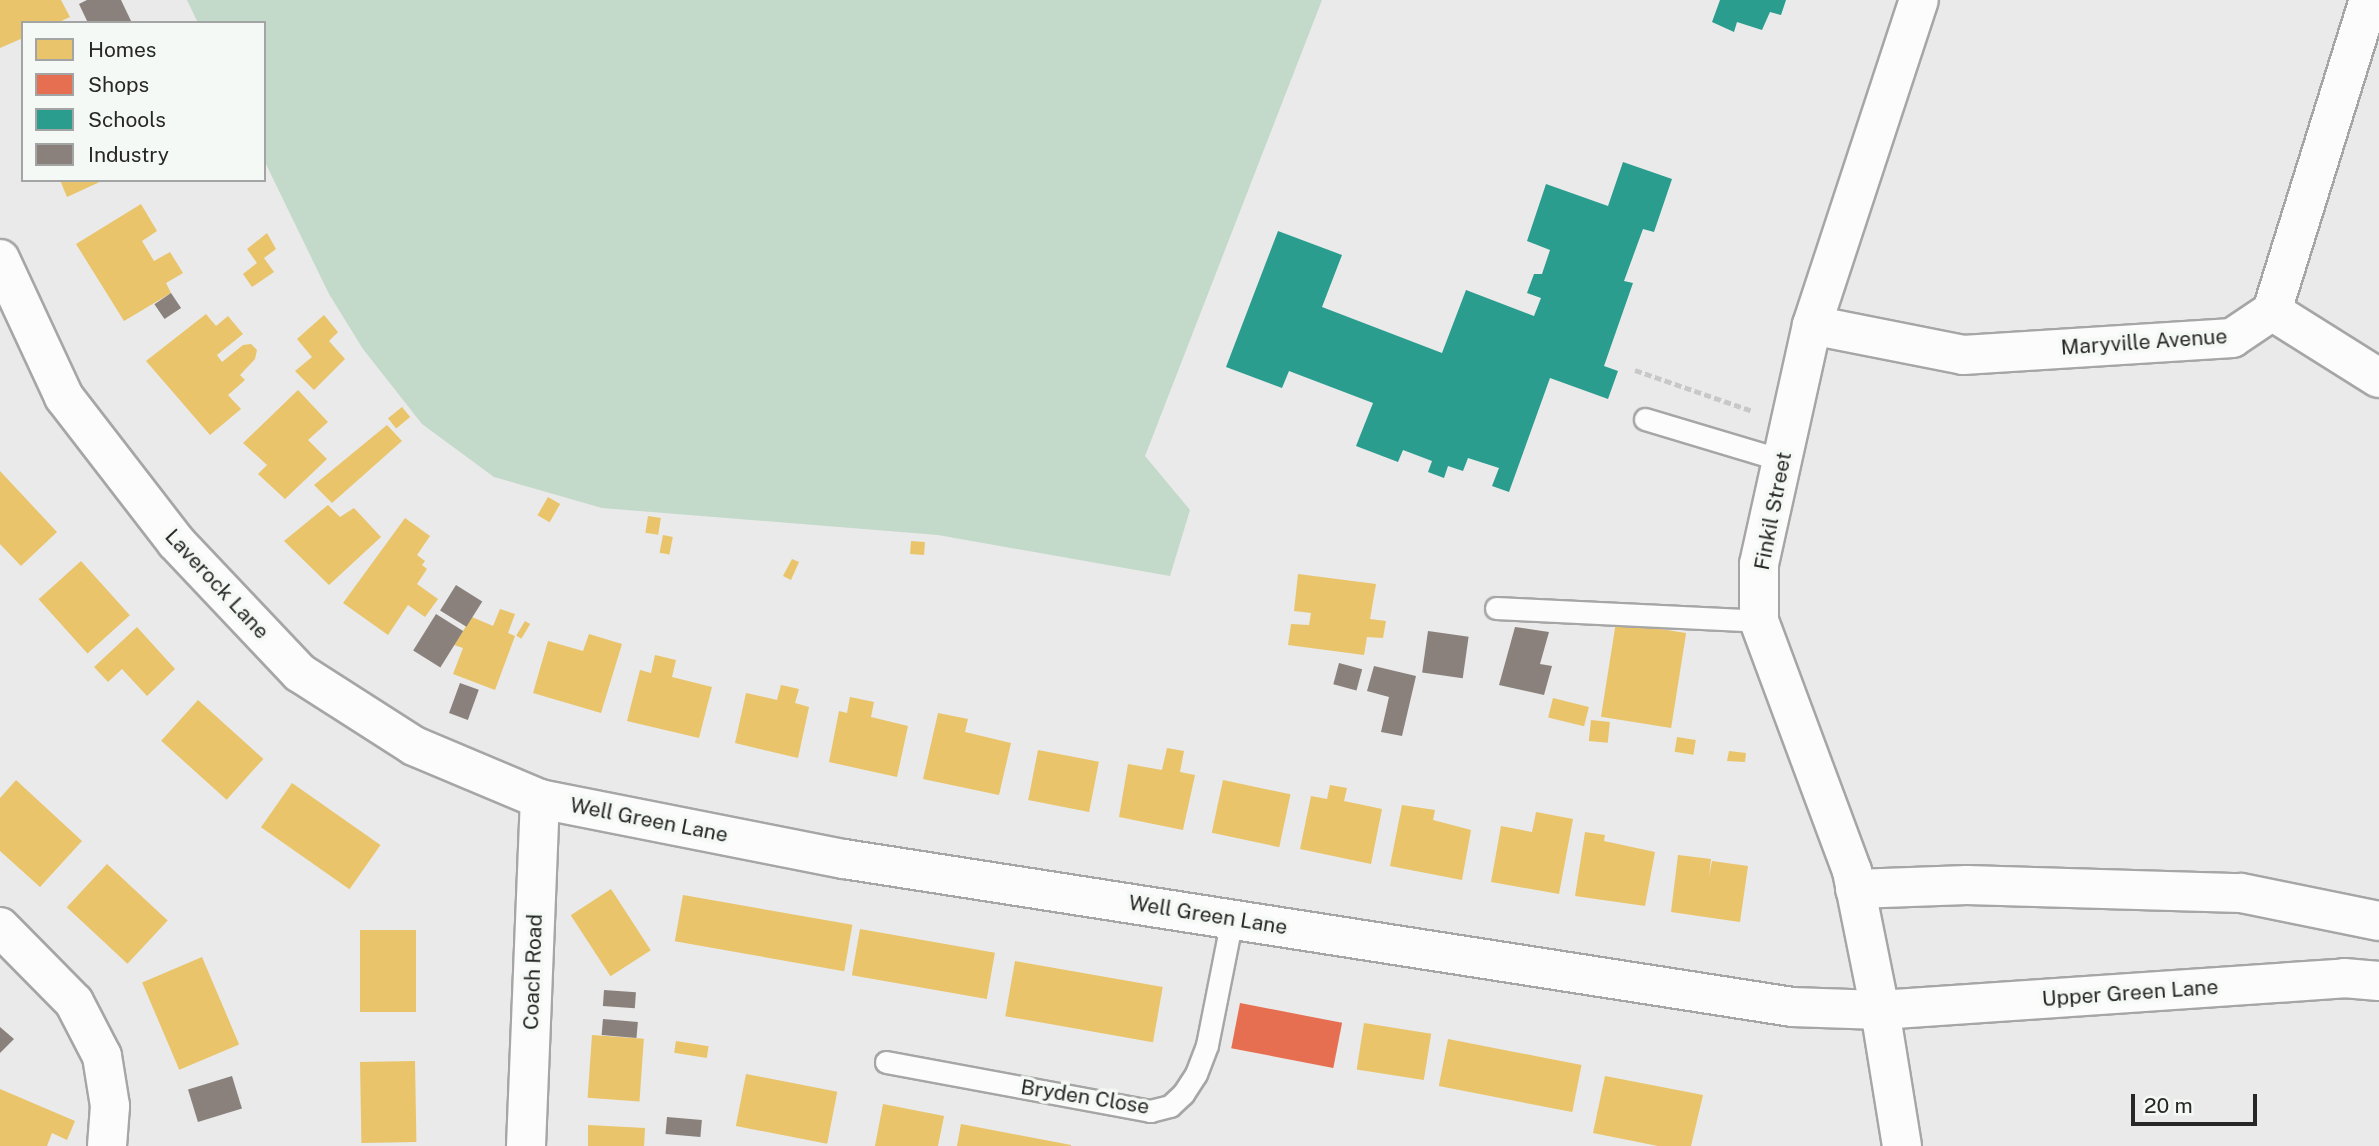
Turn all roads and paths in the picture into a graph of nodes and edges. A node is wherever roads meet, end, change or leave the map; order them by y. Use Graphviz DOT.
graph roads {
  1 [pos="1919,0"];
  2 [pos="2369,0"];
  3 [pos="0,259"];
  4 [pos="2272,311"];
  5 [pos="1812,325"];
  6 [pos="1635,370"];
  7 [pos="2379,378"];
  8 [pos="1645,419"];
  9 [pos="1786,442"];
  10 [pos="1496,608"];
  11 [pos="1759,621"];
  12 [pos="540,799"];
  13 [pos="1855,888"];
  14 [pos="1232,919"];
  15 [pos="2379,921"];
  16 [pos="0,927"];
  17 [pos="2379,981"];
  18 [pos="1880,1010"];
  19 [pos="886,1062"];
  20 [pos="107,1146"];
  21 [pos="526,1146"];
  22 [pos="1902,1146"];
  1 -- 5 [label="street, Finkil Street"];
  2 -- 4 [label="street"];
  3 -- 12 [label="street, Laverock Lane"];
  4 -- 5 [label="street, Maryville Avenue"];
  4 -- 7 [label="street"];
  5 -- 9 [label="street, Finkil Street"];
  6 -- 9 [label="path"];
  8 -- 9 [label="lane"];
  9 -- 11 [label="street, Finkil Street"];
  10 -- 11 [label="lane"];
  11 -- 13 [label="street, Finkil Street"];
  12 -- 14 [label="street, Well Green Lane"];
  12 -- 21 [label="street, Coach Road"];
  13 -- 15 [label="street"];
  13 -- 18 [label="street, Finkil Street"];
  14 -- 18 [label="street, Well Green Lane"];
  14 -- 19 [label="lane, Bryden Close"];
  16 -- 20 [label="street"];
  17 -- 18 [label="street, Upper Green Lane"];
  18 -- 22 [label="street, Finkil Street"];
}
